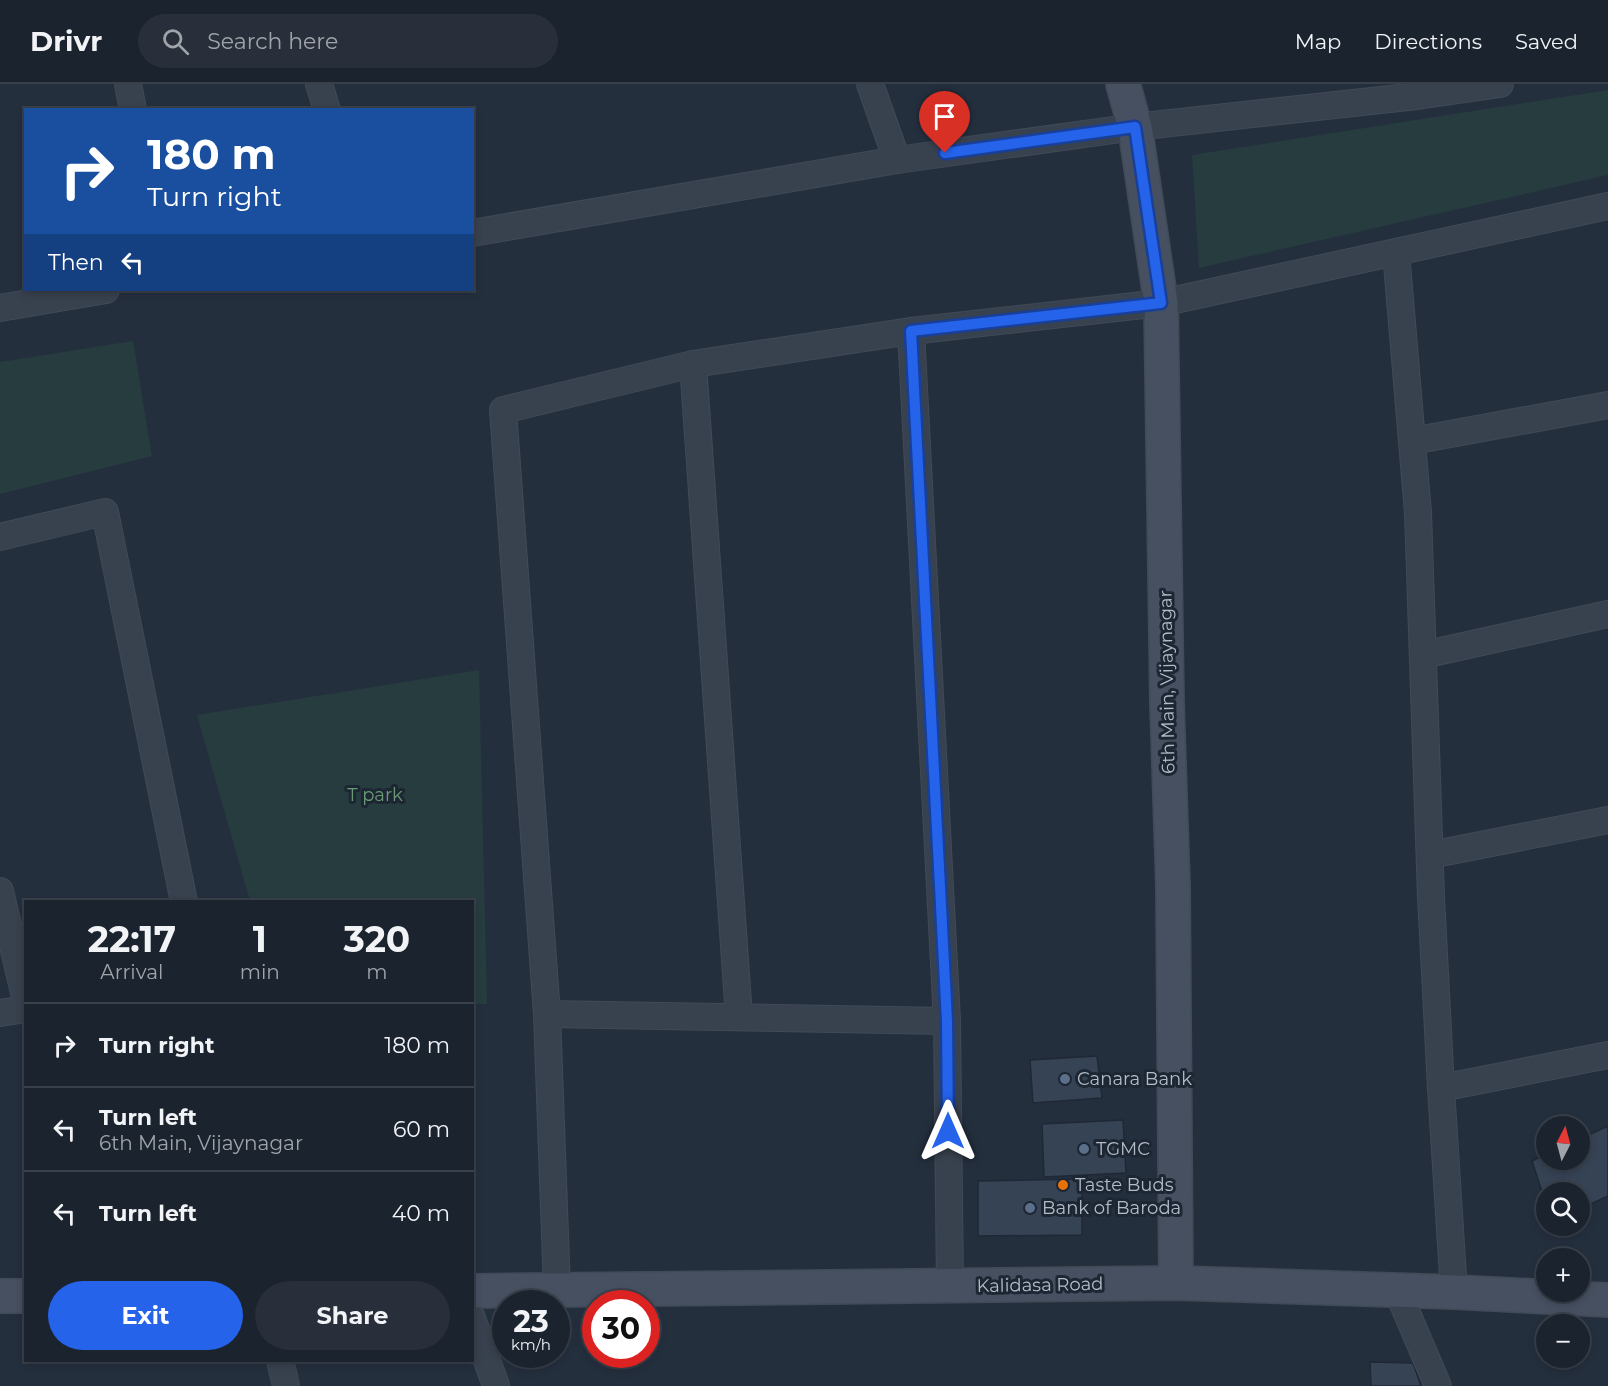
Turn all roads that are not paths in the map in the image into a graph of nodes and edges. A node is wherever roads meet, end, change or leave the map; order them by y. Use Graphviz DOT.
graph roads {
  1 [pos="128,84"];
  2 [pos="319,84"];
  3 [pos="870,84"];
  4 [pos="1122,84"];
  5 [pos="1500,84"];
  6 [pos="1415,90"];
  7 [pos="133,108"];
  8 [pos="326,108"];
  9 [pos="1135,127"];
  10 [pos="897,160"];
  11 [pos="1608,206"];
  12 [pos="474,233"];
  13 [pos="1396,252"];
  14 [pos="100,291"];
  15 [pos="1161,303"];
  16 [pos="0,308"];
  17 [pos="911,331"];
  18 [pos="693,364"];
  19 [pos="1608,405"];
  20 [pos="1412,441"];
  21 [pos="0,537"];
  22 [pos="1608,614"];
  23 [pos="1423,655"];
  24 [pos="1608,820"];
  25 [pos="1430,855"];
  26 [pos="0,891"];
  27 [pos="184,900"];
  28 [pos="24,993"];
  29 [pos="24,1009"];
  30 [pos="0,1013"];
  31 [pos="546,1014"];
  32 [pos="739,1017"];
  33 [pos="947,1021"];
  34 [pos="1608,1055"];
  35 [pos="1440,1088"];
  36 [pos="1176,1283"];
  37 [pos="950,1286"];
  38 [pos="557,1290"];
  39 [pos="1397,1290"];
  40 [pos="474,1291"];
  41 [pos="492,1291"];
  42 [pos="1454,1292"];
  43 [pos="0,1296"];
  44 [pos="24,1296"];
  45 [pos="1608,1300"];
  46 [pos="474,1324"];
  47 [pos="280,1362"];
  48 [pos="286,1386"];
  49 [pos="496,1386"];
  50 [pos="1437,1386"];
  1 -- 7 [label="street"];
  2 -- 8 [label="street"];
  3 -- 10 [label="street"];
  4 -- 9 [label="street, 6th Main, Vijaynagar"];
  5 -- 6 [label="street"];
  6 -- 9 [label="street"];
  9 -- 10 [label="street"];
  9 -- 15 [label="street, 6th Main, Vijaynagar"];
  10 -- 12 [label="street"];
  11 -- 13 [label="street"];
  13 -- 15 [label="street"];
  13 -- 20 [label="street"];
  14 -- 16 [label="street"];
  15 -- 17 [label="street"];
  15 -- 36 [label="street, 6th Main, Vijaynagar"];
  17 -- 18 [label="street"];
  17 -- 33 [label="street"];
  18 -- 31 [label="street"];
  18 -- 32 [label="street"];
  19 -- 20 [label="street"];
  20 -- 23 [label="street"];
  21 -- 27 [label="street"];
  22 -- 23 [label="street"];
  23 -- 25 [label="street"];
  24 -- 25 [label="street"];
  25 -- 35 [label="street"];
  26 -- 28 [label="street"];
  29 -- 30 [label="street"];
  31 -- 32 [label="street"];
  31 -- 38 [label="street"];
  32 -- 33 [label="street"];
  33 -- 37 [label="street"];
  34 -- 35 [label="street"];
  35 -- 42 [label="street"];
  36 -- 37 [label="street, Kalidasa Road"];
  36 -- 39 [label="street, Kalidasa Road"];
  37 -- 38 [label="street, Kalidasa Road"];
  39 -- 42 [label="street, Kalidasa Road"];
  39 -- 50 [label="street"];
  40 -- 41 [label="street, Kalidasa Road"];
  42 -- 45 [label="street, Kalidasa Road"];
  43 -- 44 [label="street"];
  46 -- 49 [label="street"];
  47 -- 48 [label="street"];
}
